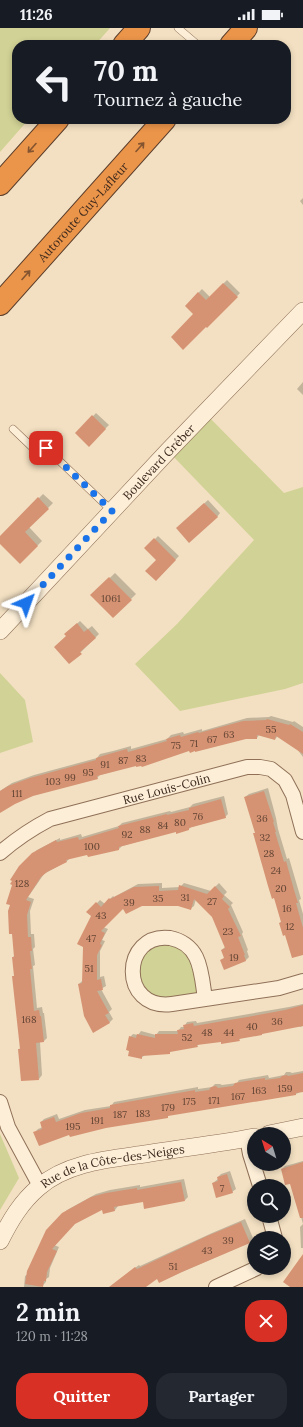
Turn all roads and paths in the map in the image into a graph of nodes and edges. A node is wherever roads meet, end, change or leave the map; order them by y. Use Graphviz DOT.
graph roads {
  1 [pos="139,28"];
  2 [pos="178,28"];
  3 [pos="246,28"];
  4 [pos="128,40"];
  5 [pos="192,40"];
  6 [pos="235,40"];
  7 [pos="54,124"];
  8 [pos="161,124"];
  9 [pos="0,184"];
  10 [pos="0,304"];
  11 [pos="303,311"];
  12 [pos="13,429"];
  13 [pos="112,511"];
  14 [pos="0,632"];
  15 [pos="303,832"];
  16 [pos="0,853"];
  17 [pos="303,981"];
  18 [pos="205,999"];
  19 [pos="0,1102"];
  20 [pos="303,1127"];
  21 [pos="291,1129"];
  22 [pos="247,1139"];
  23 [pos="40,1186"];
  24 [pos="0,1241"];
  25 [pos="247,1272"];
  26 [pos="216,1287"];
  1 -- 4 [label="highway"];
  2 -- 5 [label="lane"];
  3 -- 6 [label="highway"];
  7 -- 9 [label="highway, one-way"];
  10 -- 8 [label="highway, Autoroute Guy-Lafleur, one-way"];
  11 -- 13 [label="street, Boulevard Gréber"];
  12 -- 13 [label="lane"];
  13 -- 14 [label="street, Boulevard Gréber"];
  15 -- 16 [label="street, Rue Louis-Colin"];
  17 -- 18 [label="street"];
  18 -- 18 [label="street"];
  19 -- 23 [label="street"];
  20 -- 21 [label="street"];
  22 -- 23 [label="street, Rue de la Côte-des-Neiges"];
  23 -- 24 [label="street, Rue de la Côte-des-Neiges"];
  25 -- 26 [label="street"];
}
